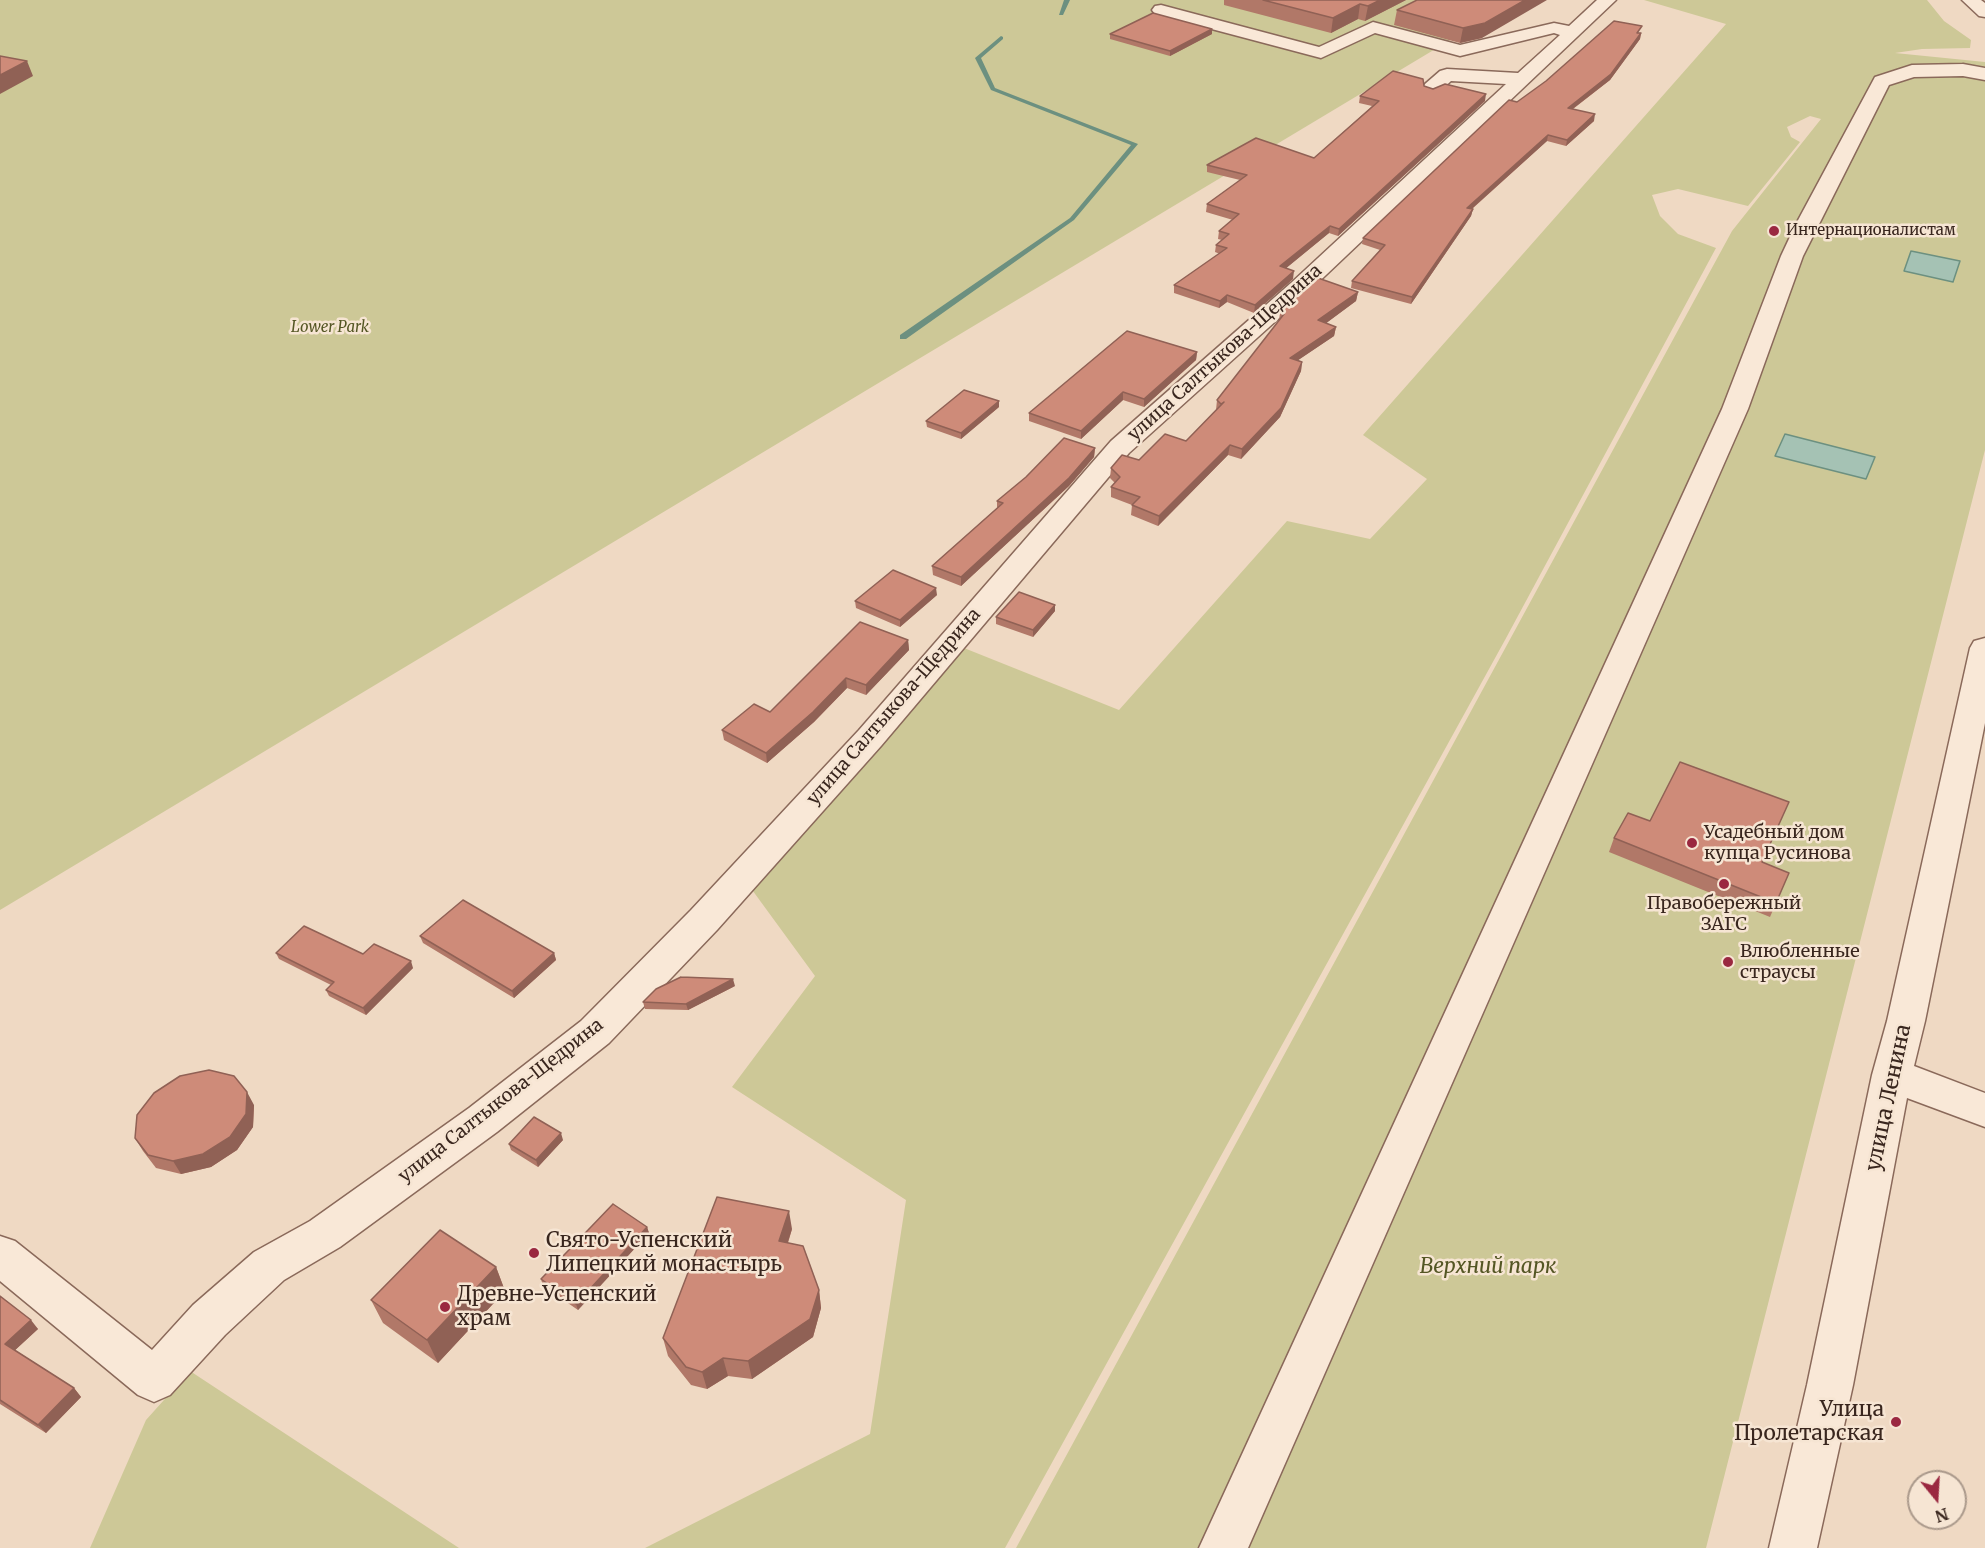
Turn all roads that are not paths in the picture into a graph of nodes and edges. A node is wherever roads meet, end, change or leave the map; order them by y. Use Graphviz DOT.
graph roads {
  1 [pos="1185,0"];
  2 [pos="1606,0"];
  3 [pos="1971,0"];
  4 [pos="1985,12"];
  5 [pos="1400,13"];
  6 [pos="1373,27"];
  7 [pos="1572,32"];
  8 [pos="1985,74"];
  9 [pos="1522,79"];
  10 [pos="1432,88"];
  11 [pos="1984,654"];
  12 [pos="1892,1076"];
  13 [pos="1985,1110"];
  14 [pos="0,1255"];
  15 [pos="1223,1548"];
  16 [pos="1793,1548"];
  1 -- 6 [label="street"];
  2 -- 7 [label="street, улица Салтыкова-Щедрина"];
  3 -- 4 [label="street"];
  5 -- 6 [label="street"];
  6 -- 7 [label="street"];
  7 -- 9 [label="street, улица Салтыкова-Щедрина"];
  8 -- 15 [label="street"];
  9 -- 10 [label="street"];
  9 -- 14 [label="street, улица Салтыкова-Щедрина"];
  11 -- 12 [label="street, улица Ленина"];
  12 -- 13 [label="street"];
  12 -- 16 [label="street, улица Ленина"];
}
